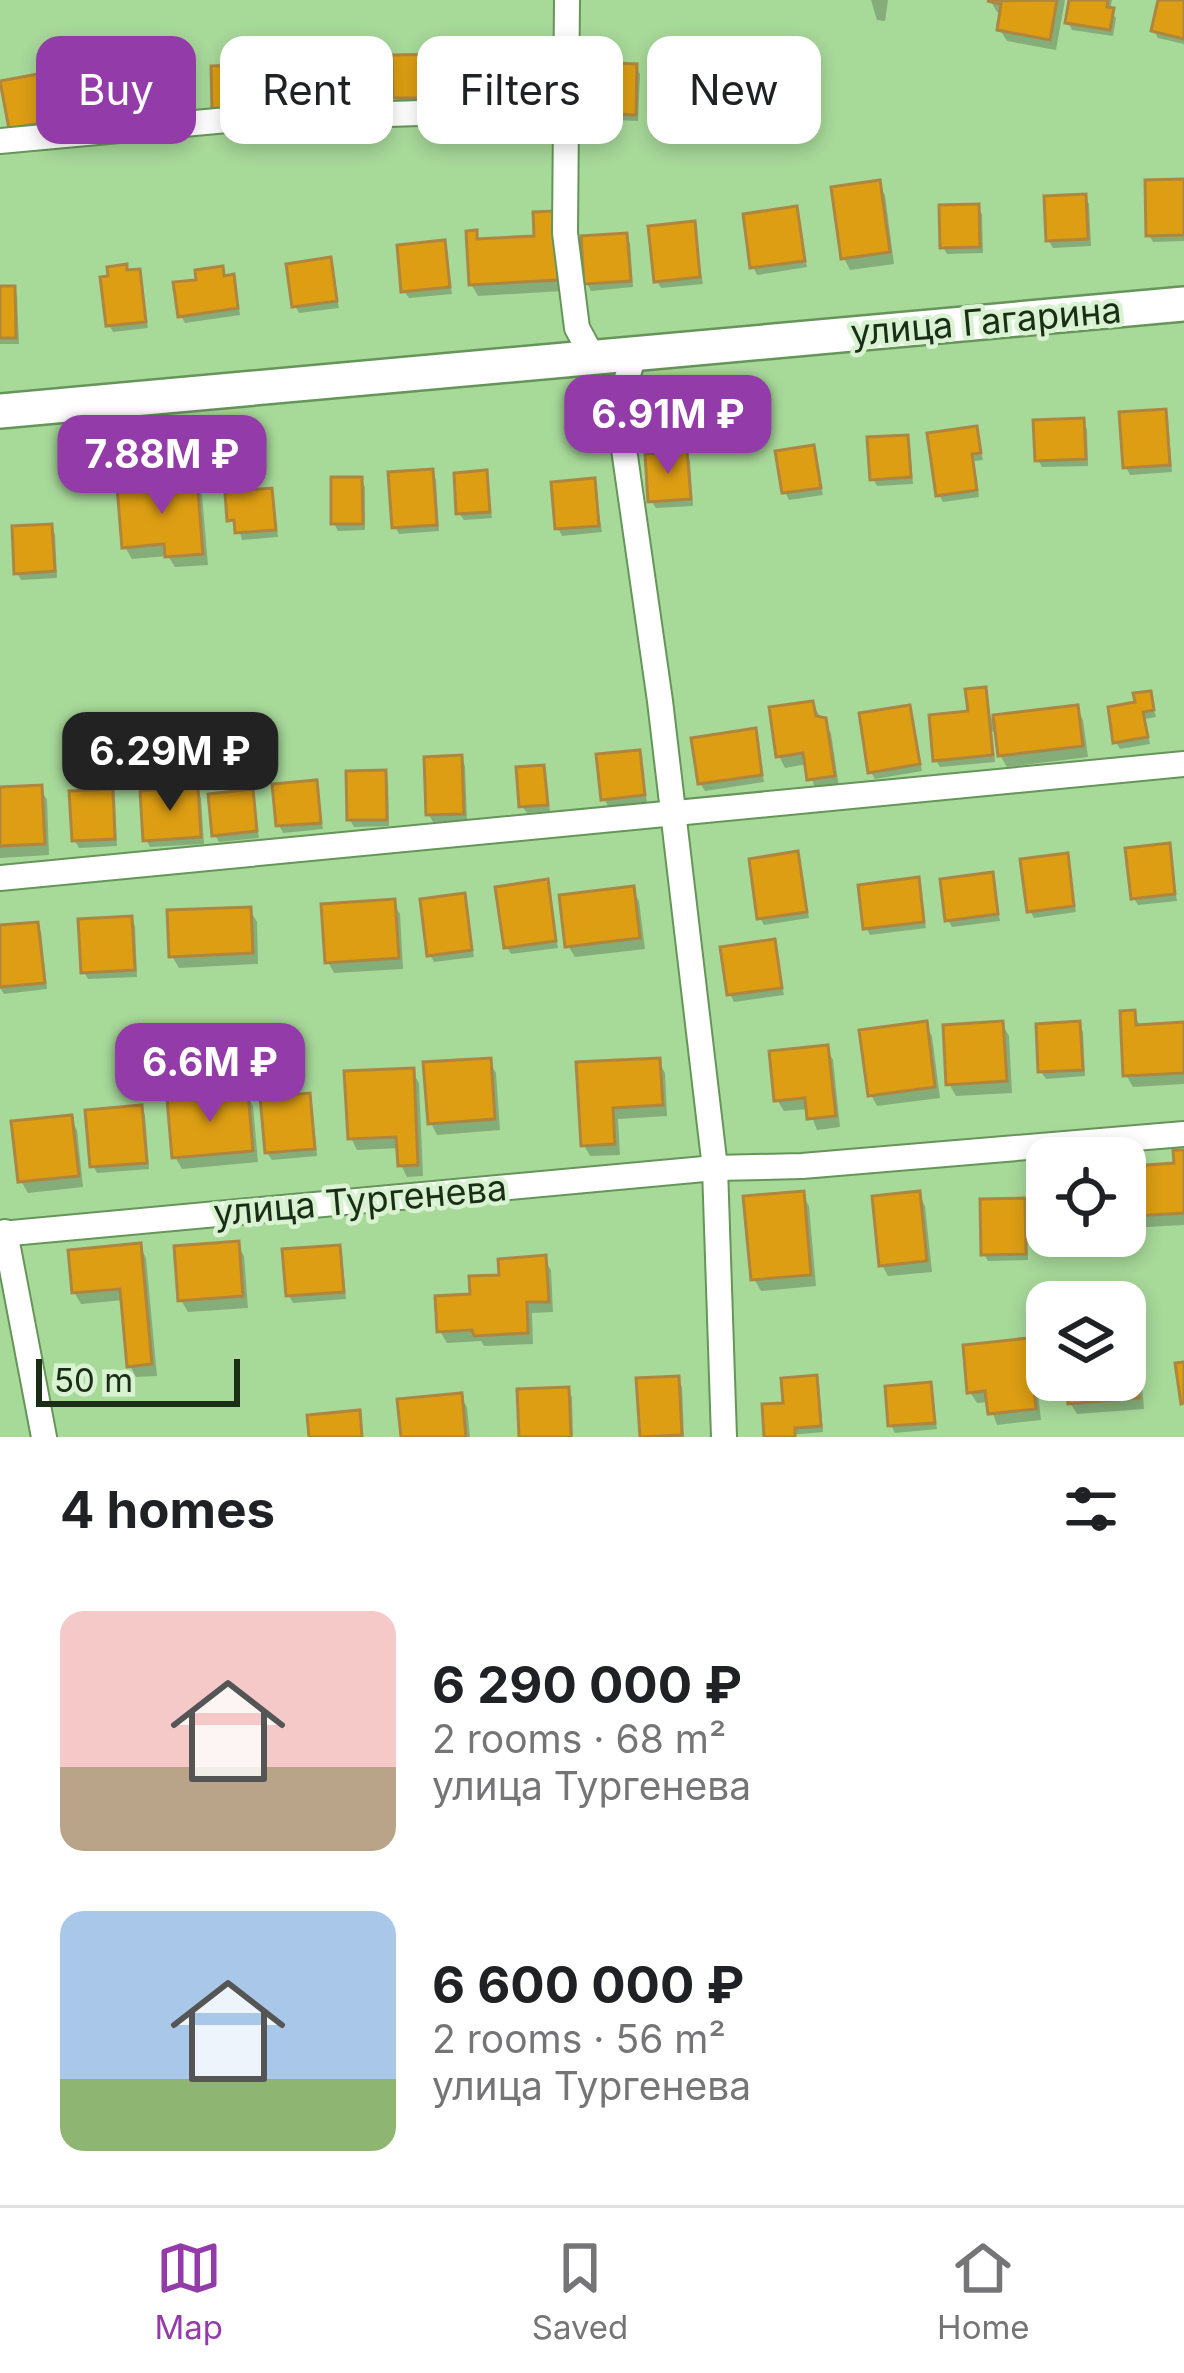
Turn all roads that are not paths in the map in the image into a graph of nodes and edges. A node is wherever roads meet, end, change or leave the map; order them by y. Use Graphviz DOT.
graph roads {
  1 [pos="567,0"];
  2 [pos="567,36"];
  3 [pos="417,113"];
  4 [pos="0,141"];
  5 [pos="567,144"];
  6 [pos="1184,304"];
  7 [pos="635,352"];
  8 [pos="592,356"];
  9 [pos="0,412"];
  10 [pos="1184,764"];
  11 [pos="673,814"];
  12 [pos="0,878"];
  13 [pos="1184,1134"];
  14 [pos="715,1168"];
  15 [pos="3,1233"];
  16 [pos="44,1437"];
  17 [pos="724,1437"];
  1 -- 2 [label="street"];
  3 -- 4 [label="street"];
  5 -- 8 [label="street"];
  6 -- 7 [label="main road, улица Гагарина"];
  7 -- 8 [label="main road, улица Гагарина"];
  7 -- 11 [label="street"];
  8 -- 9 [label="main road, улица Гагарина"];
  10 -- 11 [label="street"];
  11 -- 12 [label="street"];
  11 -- 14 [label="street"];
  13 -- 14 [label="street, улица Тургенева"];
  14 -- 15 [label="street, улица Тургенева"];
  14 -- 17 [label="street"];
  15 -- 16 [label="street, улица Тургенева"];
}
